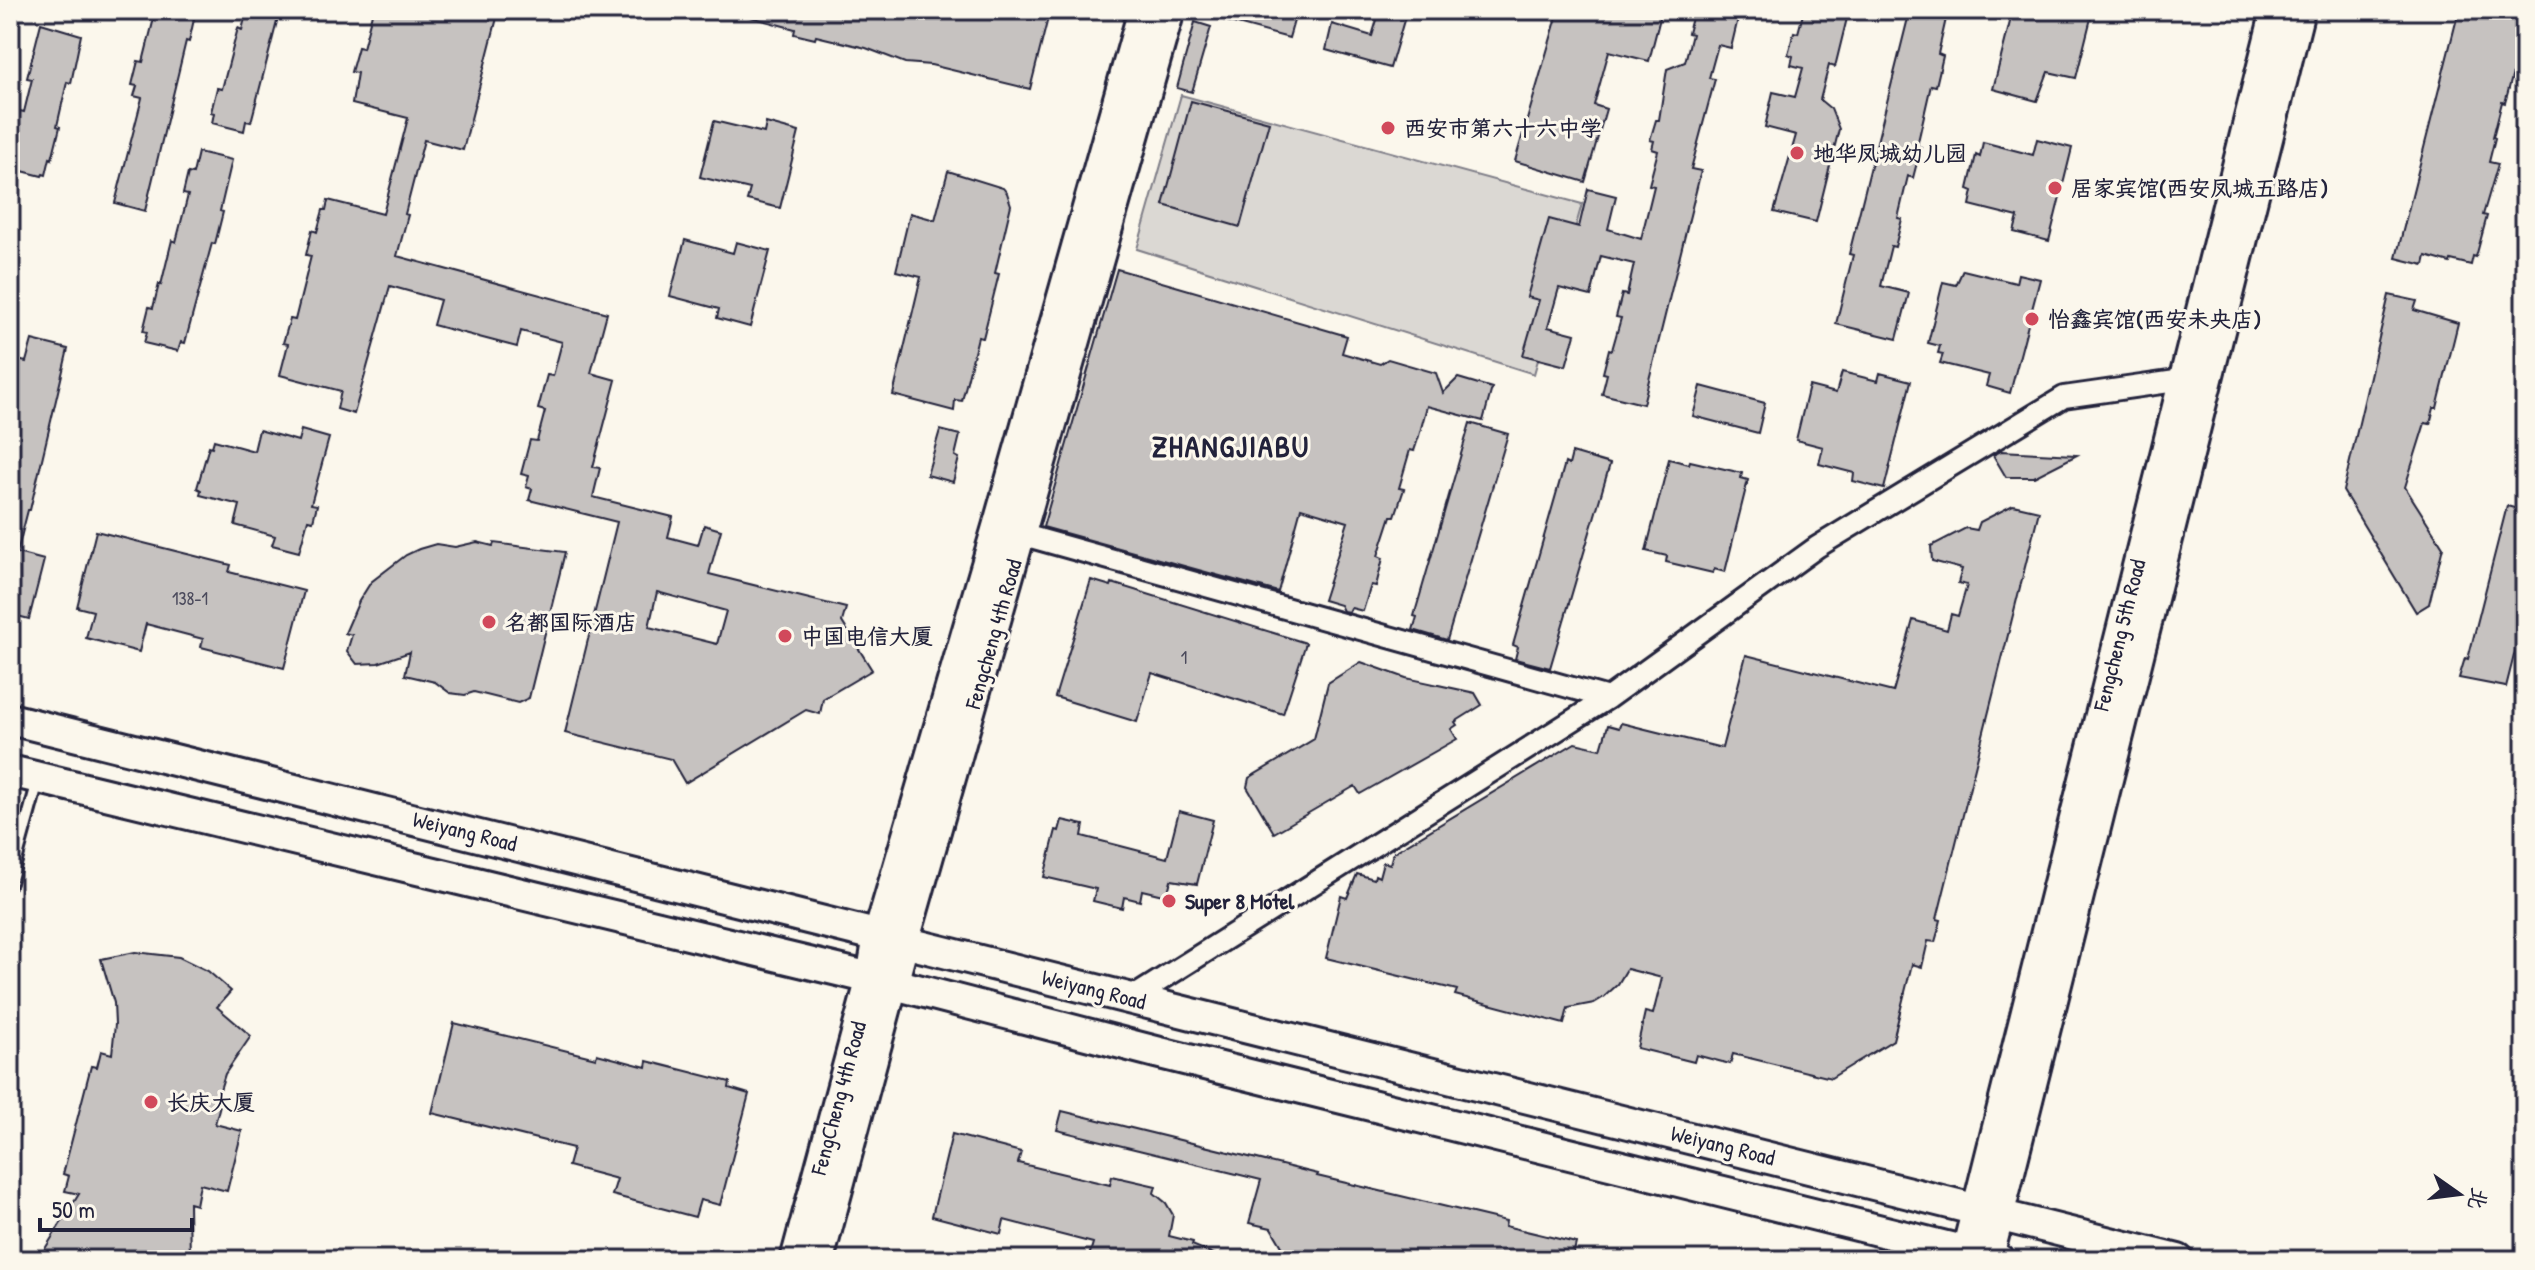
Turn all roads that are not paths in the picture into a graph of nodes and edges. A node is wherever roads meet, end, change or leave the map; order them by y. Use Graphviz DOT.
graph roads {
  1 [pos="1143,10"];
  2 [pos="1170,10"];
  3 [pos="2277,10"];
  4 [pos="2299,10"];
  5 [pos="2183,380"];
  6 [pos="1009,532"];
  7 [pos="1608,698"];
  8 [pos="10,719"];
  9 [pos="24,774"];
  10 [pos="10,883"];
  11 [pos="891,939"];
  12 [pos="882,981"];
  13 [pos="1132,998"];
  14 [pos="1987,1211"];
  15 [pos="1981,1258"];
  16 [pos="795,1260"];
  17 [pos="819,1260"];
  18 [pos="2178,1260"];
  1 -- 6 [label="street, Fengcheng 4th Road"];
  2 -- 6 [label="street, Fengcheng 4th Road"];
  3 -- 5 [label="main road, Fengcheng 5th Road"];
  4 -- 14 [label="main road, Fengcheng 5th Road"];
  5 -- 7 [label="street"];
  5 -- 14 [label="main road, Fengcheng 5th Road"];
  6 -- 7 [label="street"];
  6 -- 11 [label="street, Fengcheng 4th Road"];
  7 -- 13 [label="street"];
  8 -- 11 [label="main road, Weiyang Road"];
  9 -- 10 [label="lane"];
  9 -- 12 [label="main road, Weiyang Road"];
  11 -- 12 [label="street, FengCheng 4th Road"];
  11 -- 13 [label="main road, Weiyang Road"];
  12 -- 15 [label="main road, Weiyang Road"];
  12 -- 16 [label="street, FengCheng 4th Road"];
  12 -- 17 [label="street, Fengcheng 4th Road"];
  13 -- 14 [label="main road, Weiyang Road"];
  14 -- 15 [label="main road, Fengcheng 5th Road"];
  14 -- 18 [label="main road, Weiyang Road"];
}
